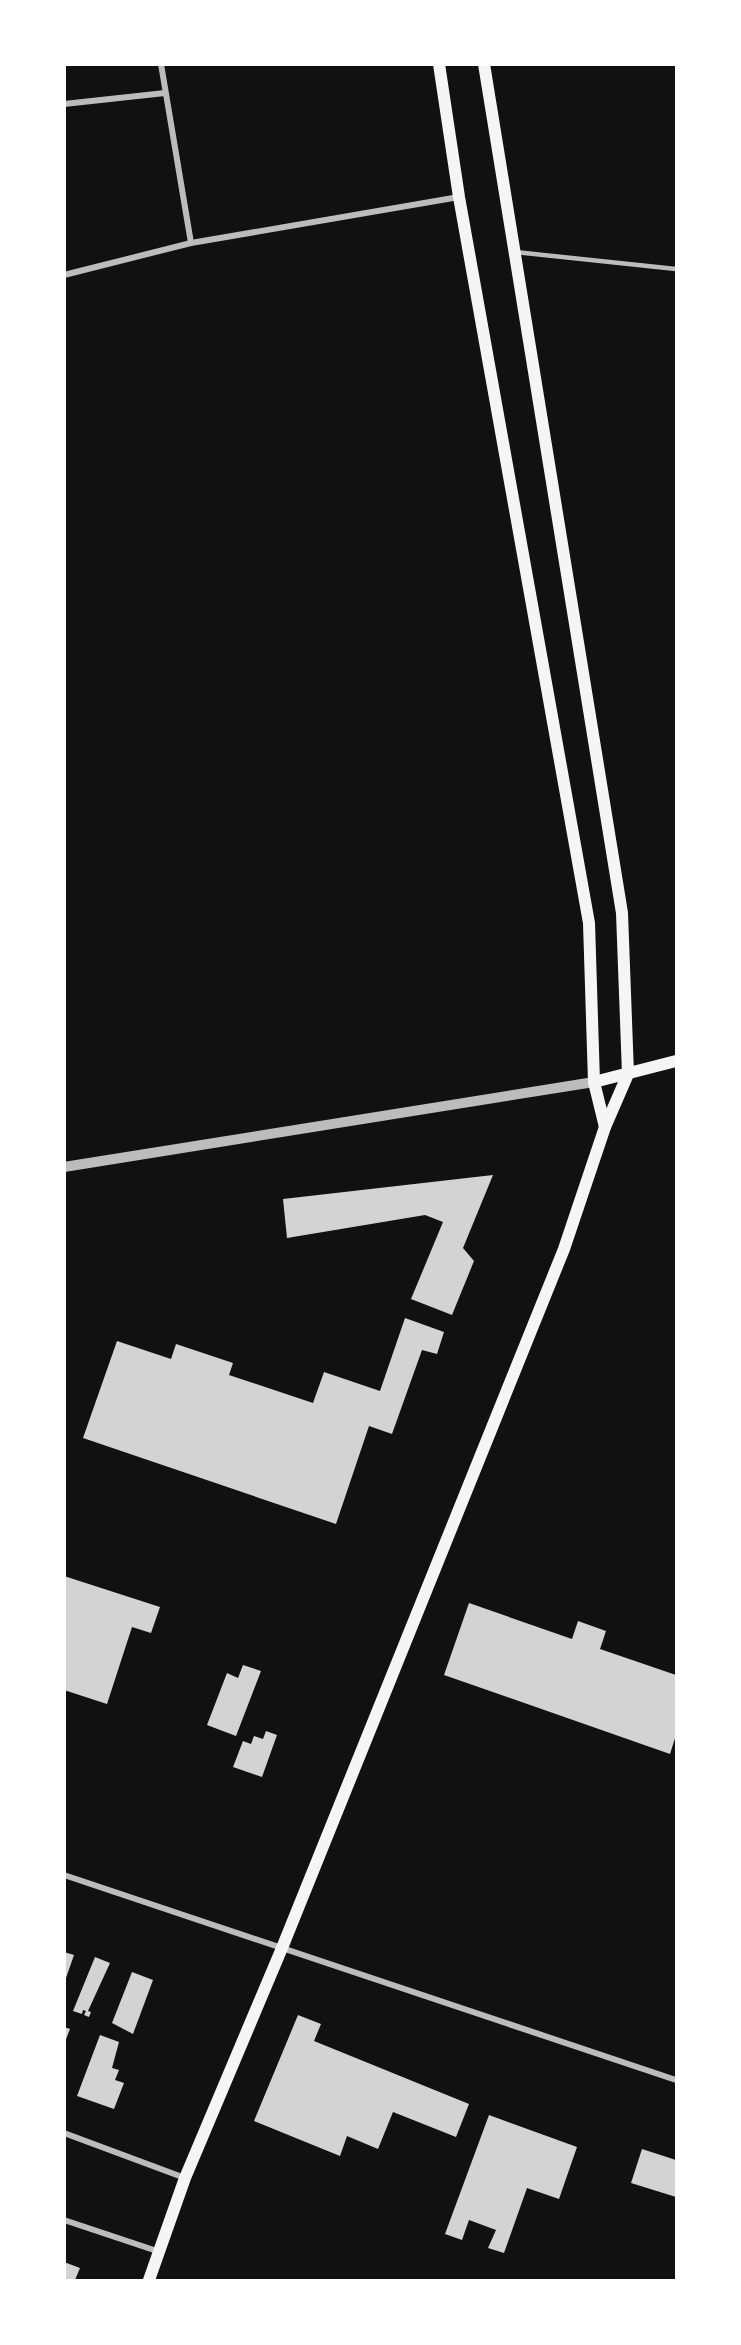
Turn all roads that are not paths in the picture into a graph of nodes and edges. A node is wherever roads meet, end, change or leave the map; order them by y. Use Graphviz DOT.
graph roads {
  1 [pos="161,64"];
  2 [pos="439,64"];
  3 [pos="484,64"];
  4 [pos="165,93"];
  5 [pos="64,104"];
  6 [pos="459,197"];
  7 [pos="191,243"];
  8 [pos="513,252"];
  9 [pos="676,268"];
  10 [pos="64,275"];
  11 [pos="676,1061"];
  12 [pos="628,1074"];
  13 [pos="594,1082"];
  14 [pos="605,1127"];
  15 [pos="64,1167"];
  16 [pos="64,1875"];
  17 [pos="282,1948"];
  18 [pos="676,2080"];
  19 [pos="64,2133"];
  20 [pos="185,2178"];
  21 [pos="64,2220"];
  22 [pos="160,2252"];
  23 [pos="149,2280"];
  1 -- 4 [label="street"];
  2 -- 6 [label="main road"];
  3 -- 8 [label="main road"];
  4 -- 5 [label="street"];
  4 -- 7 [label="street"];
  6 -- 7 [label="street"];
  6 -- 13 [label="main road"];
  7 -- 10 [label="street"];
  8 -- 9 [label="lane"];
  8 -- 12 [label="main road"];
  11 -- 12 [label="main road"];
  12 -- 13 [label="main road"];
  12 -- 14 [label="main road"];
  13 -- 14 [label="main road"];
  13 -- 15 [label="street"];
  14 -- 17 [label="main road"];
  16 -- 17 [label="street"];
  17 -- 18 [label="street"];
  17 -- 20 [label="main road"];
  19 -- 20 [label="street"];
  20 -- 22 [label="main road"];
  21 -- 22 [label="street"];
  22 -- 23 [label="main road"];
}
